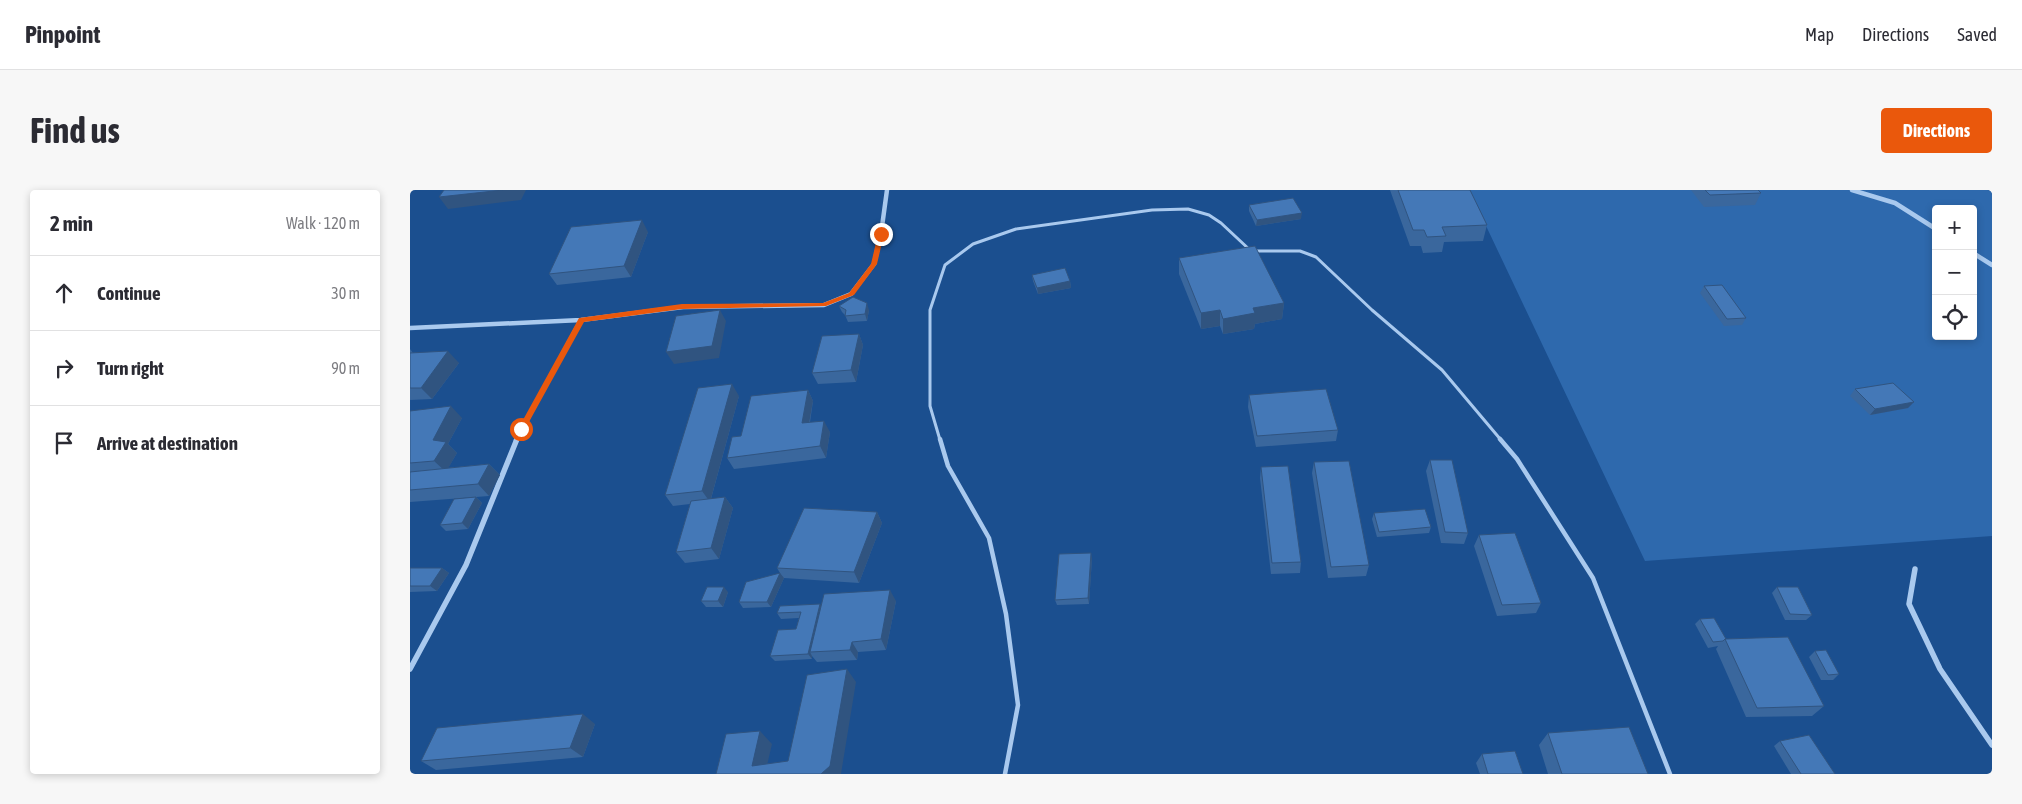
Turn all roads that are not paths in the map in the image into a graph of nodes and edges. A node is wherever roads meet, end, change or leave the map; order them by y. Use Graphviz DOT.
graph roads {
  1 [pos="887,190"];
  2 [pos="1852,190"];
  3 [pos="1932,226"];
  4 [pos="1977,256"];
  5 [pos="1992,265"];
  6 [pos="581,320"];
  7 [pos="410,328"];
  8 [pos="1915,569"];
  9 [pos="410,669"];
  10 [pos="1992,745"];
  11 [pos="1005,774"];
  12 [pos="1670,774"];
  1 -- 6 [label="street"];
  2 -- 3 [label="street"];
  4 -- 5 [label="street"];
  6 -- 7 [label="street"];
  6 -- 9 [label="street"];
  8 -- 10 [label="street"];
  11 -- 12 [label="lane"];
}
